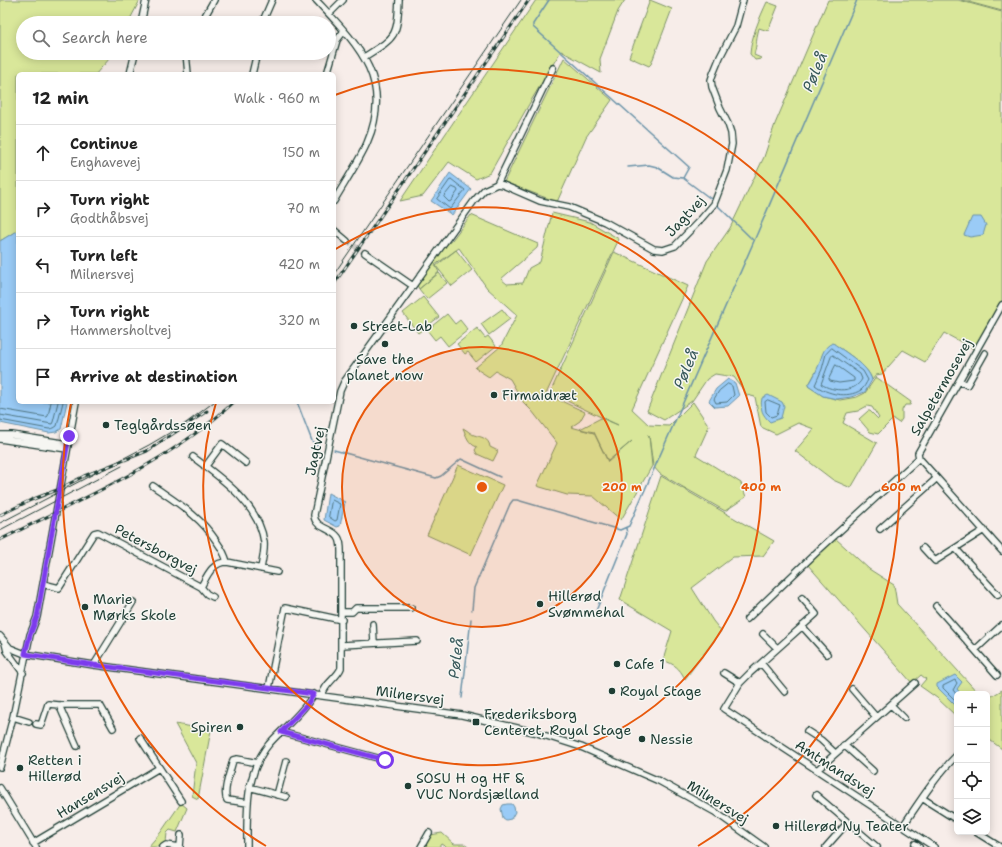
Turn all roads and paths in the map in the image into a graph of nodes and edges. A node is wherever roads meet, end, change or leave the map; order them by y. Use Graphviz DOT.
graph roads {
  1 [pos="146,0"];
  2 [pos="214,0"];
  3 [pos="272,0"];
  4 [pos="316,0"];
  5 [pos="343,0"];
  6 [pos="400,0"];
  7 [pos="743,0"];
  8 [pos="329,14"];
  9 [pos="143,16"];
  10 [pos="205,16"];
  11 [pos="265,16"];
  12 [pos="336,22"];
  13 [pos="344,31"];
  14 [pos="336,43"];
  15 [pos="364,57"];
  16 [pos="133,60"];
  17 [pos="187,60"];
  18 [pos="255,60"];
  19 [pos="331,60"];
  20 [pos="553,68"];
  21 [pos="130,72"];
  22 [pos="188,72"];
  23 [pos="252,72"];
  24 [pos="328,72"];
  25 [pos="497,184"];
  26 [pos="336,198"];
  27 [pos="336,232"];
  28 [pos="347,241"];
  29 [pos="365,253"];
  30 [pos="412,286"];
  31 [pos="1002,305"];
  32 [pos="985,353"];
  33 [pos="960,382"];
  34 [pos="76,404"];
  35 [pos="0,436"];
  36 [pos="0,439"];
  37 [pos="67,446"];
  38 [pos="193,457"];
  39 [pos="919,458"];
  40 [pos="246,463"];
  41 [pos="205,467"];
  42 [pos="937,478"];
  43 [pos="153,486"];
  44 [pos="880,529"];
  45 [pos="984,530"];
  46 [pos="1002,541"];
  47 [pos="996,545"];
  48 [pos="923,548"];
  49 [pos="956,549"];
  50 [pos="1002,551"];
  51 [pos="227,562"];
  52 [pos="261,569"];
  53 [pos="277,572"];
  54 [pos="43,584"];
  55 [pos="201,587"];
  56 [pos="998,595"];
  57 [pos="213,597"];
  58 [pos="802,598"];
  59 [pos="133,602"];
  60 [pos="936,606"];
  61 [pos="411,608"];
  62 [pos="342,612"];
  63 [pos="747,619"];
  64 [pos="342,620"];
  65 [pos="373,624"];
  66 [pos="1002,625"];
  67 [pos="802,626"];
  68 [pos="764,634"];
  69 [pos="0,636"];
  70 [pos="417,641"];
  71 [pos="5,643"];
  72 [pos="374,643"];
  73 [pos="342,645"];
  74 [pos="777,648"];
  75 [pos="975,650"];
  76 [pos="25,654"];
  77 [pos="827,654"];
  78 [pos="761,663"];
  79 [pos="94,665"];
  80 [pos="23,672"];
  81 [pos="724,673"];
  82 [pos="997,675"];
  83 [pos="915,683"];
  84 [pos="740,684"];
  85 [pos="269,688"];
  86 [pos="852,689"];
  87 [pos="785,692"];
  88 [pos="314,694"];
  89 [pos="322,696"];
  90 [pos="59,705"];
  91 [pos="890,705"];
  92 [pos="13,717"];
  93 [pos="876,717"];
  94 [pos="904,718"];
  95 [pos="29,722"];
  96 [pos="36,724"];
  97 [pos="113,728"];
  98 [pos="807,731"];
  99 [pos="281,732"];
  100 [pos="140,738"];
  101 [pos="844,745"];
  102 [pos="77,746"];
  103 [pos="835,753"];
  104 [pos="954,758"];
  105 [pos="385,760"];
  106 [pos="286,761"];
  107 [pos="258,763"];
  108 [pos="0,767"];
  109 [pos="159,768"];
  110 [pos="817,770"];
  111 [pos="872,771"];
  112 [pos="249,787"];
  113 [pos="1,791"];
  114 [pos="277,795"];
  115 [pos="816,795"];
  116 [pos="286,797"];
  117 [pos="922,798"];
  118 [pos="181,801"];
  119 [pos="248,803"];
  120 [pos="954,818"];
  121 [pos="848,822"];
  122 [pos="902,826"];
  123 [pos="429,833"];
  124 [pos="181,835"];
  125 [pos="981,835"];
  126 [pos="1002,844"];
  127 [pos="35,845"];
  128 [pos="828,846"];
  129 [pos="163,847"];
  130 [pos="247,847"];
  131 [pos="421,847"];
  132 [pos="764,847"];
  133 [pos="877,847"];
  134 [pos="934,847"];
  135 [pos="999,847"];
  1 -- 9 [label="street"];
  2 -- 10 [label="street"];
  3 -- 11 [label="street"];
  4 -- 8 [label="street"];
  5 -- 8 [label="street"];
  6 -- 15 [label="street"];
  7 -- 25 [label="street, Jagtvej"];
  12 -- 13 [label="street"];
  13 -- 14 [label="street"];
  13 -- 15 [label="street"];
  15 -- 26 [label="street"];
  16 -- 21 [label="street"];
  17 -- 22 [label="street"];
  18 -- 23 [label="street"];
  19 -- 24 [label="street"];
  20 -- 25 [label="street"];
  25 -- 30 [label="street, Jagtvej"];
  27 -- 28 [label="street"];
  29 -- 30 [label="street"];
  30 -- 62 [label="street, Jagtvej"];
  31 -- 33 [label="street, Salpetermosevej"];
  32 -- 33 [label="street"];
  33 -- 39 [label="street, Salpetermosevej"];
  34 -- 37 [label="street"];
  35 -- 37 [label="street"];
  36 -- 37 [label="street"];
  37 -- 54 [label="street"];
  38 -- 41 [label="street"];
  39 -- 42 [label="street, Salpetermosevej"];
  39 -- 63 [label="street"];
  40 -- 41 [label="street"];
  41 -- 52 [label="street"];
  42 -- 44 [label="street"];
  42 -- 45 [label="street, Salpetermosevej"];
  43 -- 51 [label="street"];
  45 -- 47 [label="street, Salpetermosevej"];
  45 -- 49 [label="street"];
  46 -- 47 [label="street"];
  47 -- 50 [label="street, Salpetermosevej"];
  48 -- 49 [label="street"];
  49 -- 56 [label="street"];
  51 -- 52 [label="street"];
  51 -- 55 [label="street"];
  52 -- 53 [label="street"];
  54 -- 55 [label="street, Petersborgvej"];
  54 -- 76 [label="street"];
  55 -- 57 [label="street, Petersborgvej"];
  58 -- 67 [label="street"];
  59 -- 79 [label="street"];
  60 -- 75 [label="street"];
  61 -- 62 [label="street"];
  62 -- 64 [label="street"];
  64 -- 73 [label="street"];
  64 -- 85 [label="street"];
  65 -- 72 [label="street"];
  66 -- 75 [label="street"];
  67 -- 74 [label="street"];
  67 -- 77 [label="street"];
  68 -- 74 [label="street"];
  69 -- 71 [label="street"];
  70 -- 72 [label="street"];
  71 -- 76 [label="street, Milnersvej"];
  71 -- 80 [label="street"];
  72 -- 73 [label="street"];
  73 -- 89 [label="street"];
  74 -- 78 [label="street"];
  75 -- 82 [label="street"];
  76 -- 79 [label="street, Milnersvej"];
  76 -- 80 [label="street"];
  78 -- 84 [label="street"];
  78 -- 87 [label="street"];
  79 -- 85 [label="street, Milnersvej"];
  80 -- 92 [label="street"];
  81 -- 84 [label="street"];
  83 -- 91 [label="street"];
  84 -- 110 [label="street, Amtmandsvej"];
  85 -- 88 [label="street, Milnersvej"];
  86 -- 93 [label="street"];
  88 -- 89 [label="street, Milnersvej"];
  88 -- 99 [label="street"];
  89 -- 132 [label="street, Milnersvej"];
  90 -- 96 [label="street"];
  90 -- 97 [label="street"];
  90 -- 102 [label="street"];
  91 -- 93 [label="street"];
  91 -- 94 [label="street"];
  92 -- 95 [label="street"];
  92 -- 108 [label="street"];
  93 -- 101 [label="street"];
  98 -- 103 [label="street"];
  99 -- 105 [label="street"];
  99 -- 107 [label="street"];
  100 -- 109 [label="street"];
  101 -- 103 [label="street"];
  101 -- 111 [label="street"];
  103 -- 110 [label="street"];
  104 -- 117 [label="street"];
  106 -- 114 [label="street"];
  107 -- 112 [label="street"];
  107 -- 119 [label="street"];
  109 -- 118 [label="street"];
  109 -- 127 [label="street, Hansensvej"];
  110 -- 122 [label="street, Amtmandsvej"];
  112 -- 114 [label="street"];
  112 -- 119 [label="street"];
  113 -- 127 [label="street"];
  114 -- 116 [label="street"];
  115 -- 121 [label="street"];
  117 -- 120 [label="street"];
  117 -- 122 [label="street"];
  119 -- 130 [label="street"];
  121 -- 128 [label="street"];
  121 -- 133 [label="street"];
  122 -- 134 [label="street, Amtmandsvej"];
  123 -- 131 [label="street"];
  124 -- 129 [label="street"];
  125 -- 135 [label="street"];
  126 -- 135 [label="street"];
}
